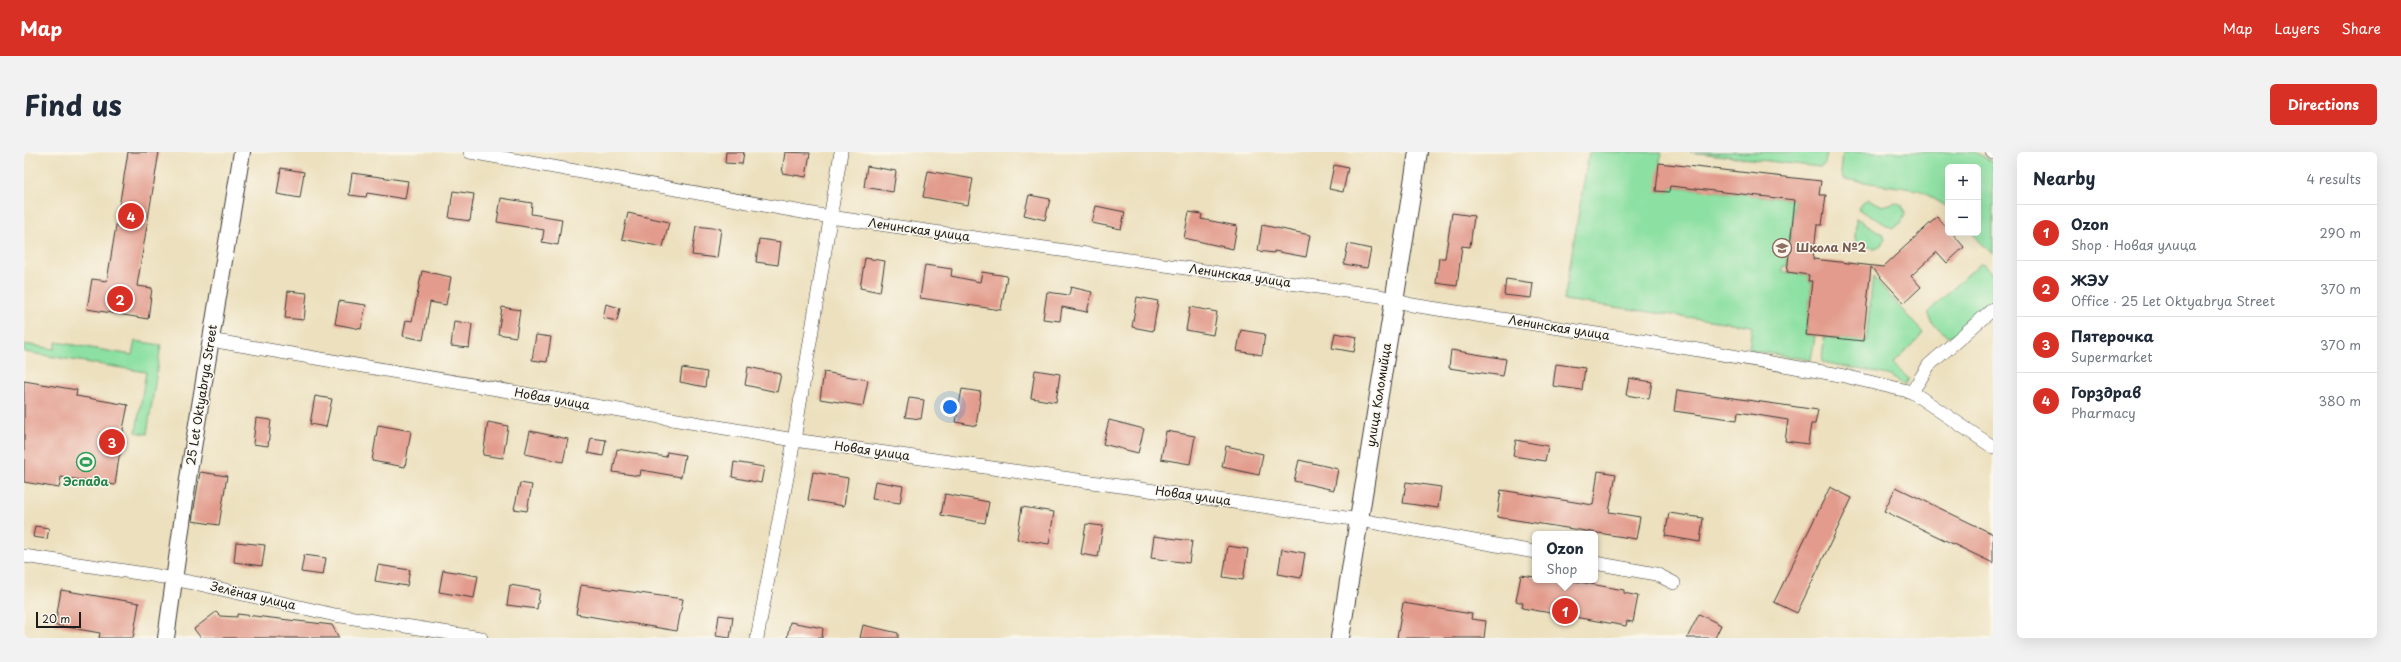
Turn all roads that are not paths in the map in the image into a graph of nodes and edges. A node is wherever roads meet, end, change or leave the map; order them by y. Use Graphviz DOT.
graph roads {
  1 [pos="242,152"];
  2 [pos="470,152"];
  3 [pos="841,152"];
  4 [pos="1418,152"];
  5 [pos="830,217"];
  6 [pos="1394,300"];
  7 [pos="1993,310"];
  8 [pos="210,340"];
  9 [pos="1912,392"];
  10 [pos="794,440"];
  11 [pos="1993,447"];
  12 [pos="1360,520"];
  13 [pos="1532,551"];
  14 [pos="24,556"];
  15 [pos="1598,564"];
  16 [pos="174,580"];
  17 [pos="1674,583"];
  18 [pos="166,638"];
  19 [pos="481,638"];
  20 [pos="757,638"];
  21 [pos="1340,638"];
  1 -- 8 [label="street, 25 Let Oktyabrya Street"];
  2 -- 5 [label="street, Ленинская улица"];
  3 -- 5 [label="street"];
  4 -- 6 [label="main road, улица Коломийца"];
  5 -- 6 [label="street, Ленинская улица"];
  5 -- 10 [label="street"];
  6 -- 9 [label="street, Ленинская улица"];
  6 -- 12 [label="main road, улица Коломийца"];
  7 -- 9 [label="street"];
  8 -- 10 [label="street, Новая улица"];
  8 -- 16 [label="street, 25 Let Oktyabrya Street"];
  9 -- 11 [label="street, Ленинская улица"];
  10 -- 12 [label="street, Новая улица"];
  10 -- 20 [label="street"];
  12 -- 13 [label="street, Новая улица"];
  12 -- 21 [label="main road, улица Коломийца"];
  14 -- 16 [label="street, Зелёная улица"];
  15 -- 17 [label="street"];
  16 -- 18 [label="street, 25 Let Oktyabrya Street"];
  16 -- 19 [label="street, Зелёная улица"];
}
